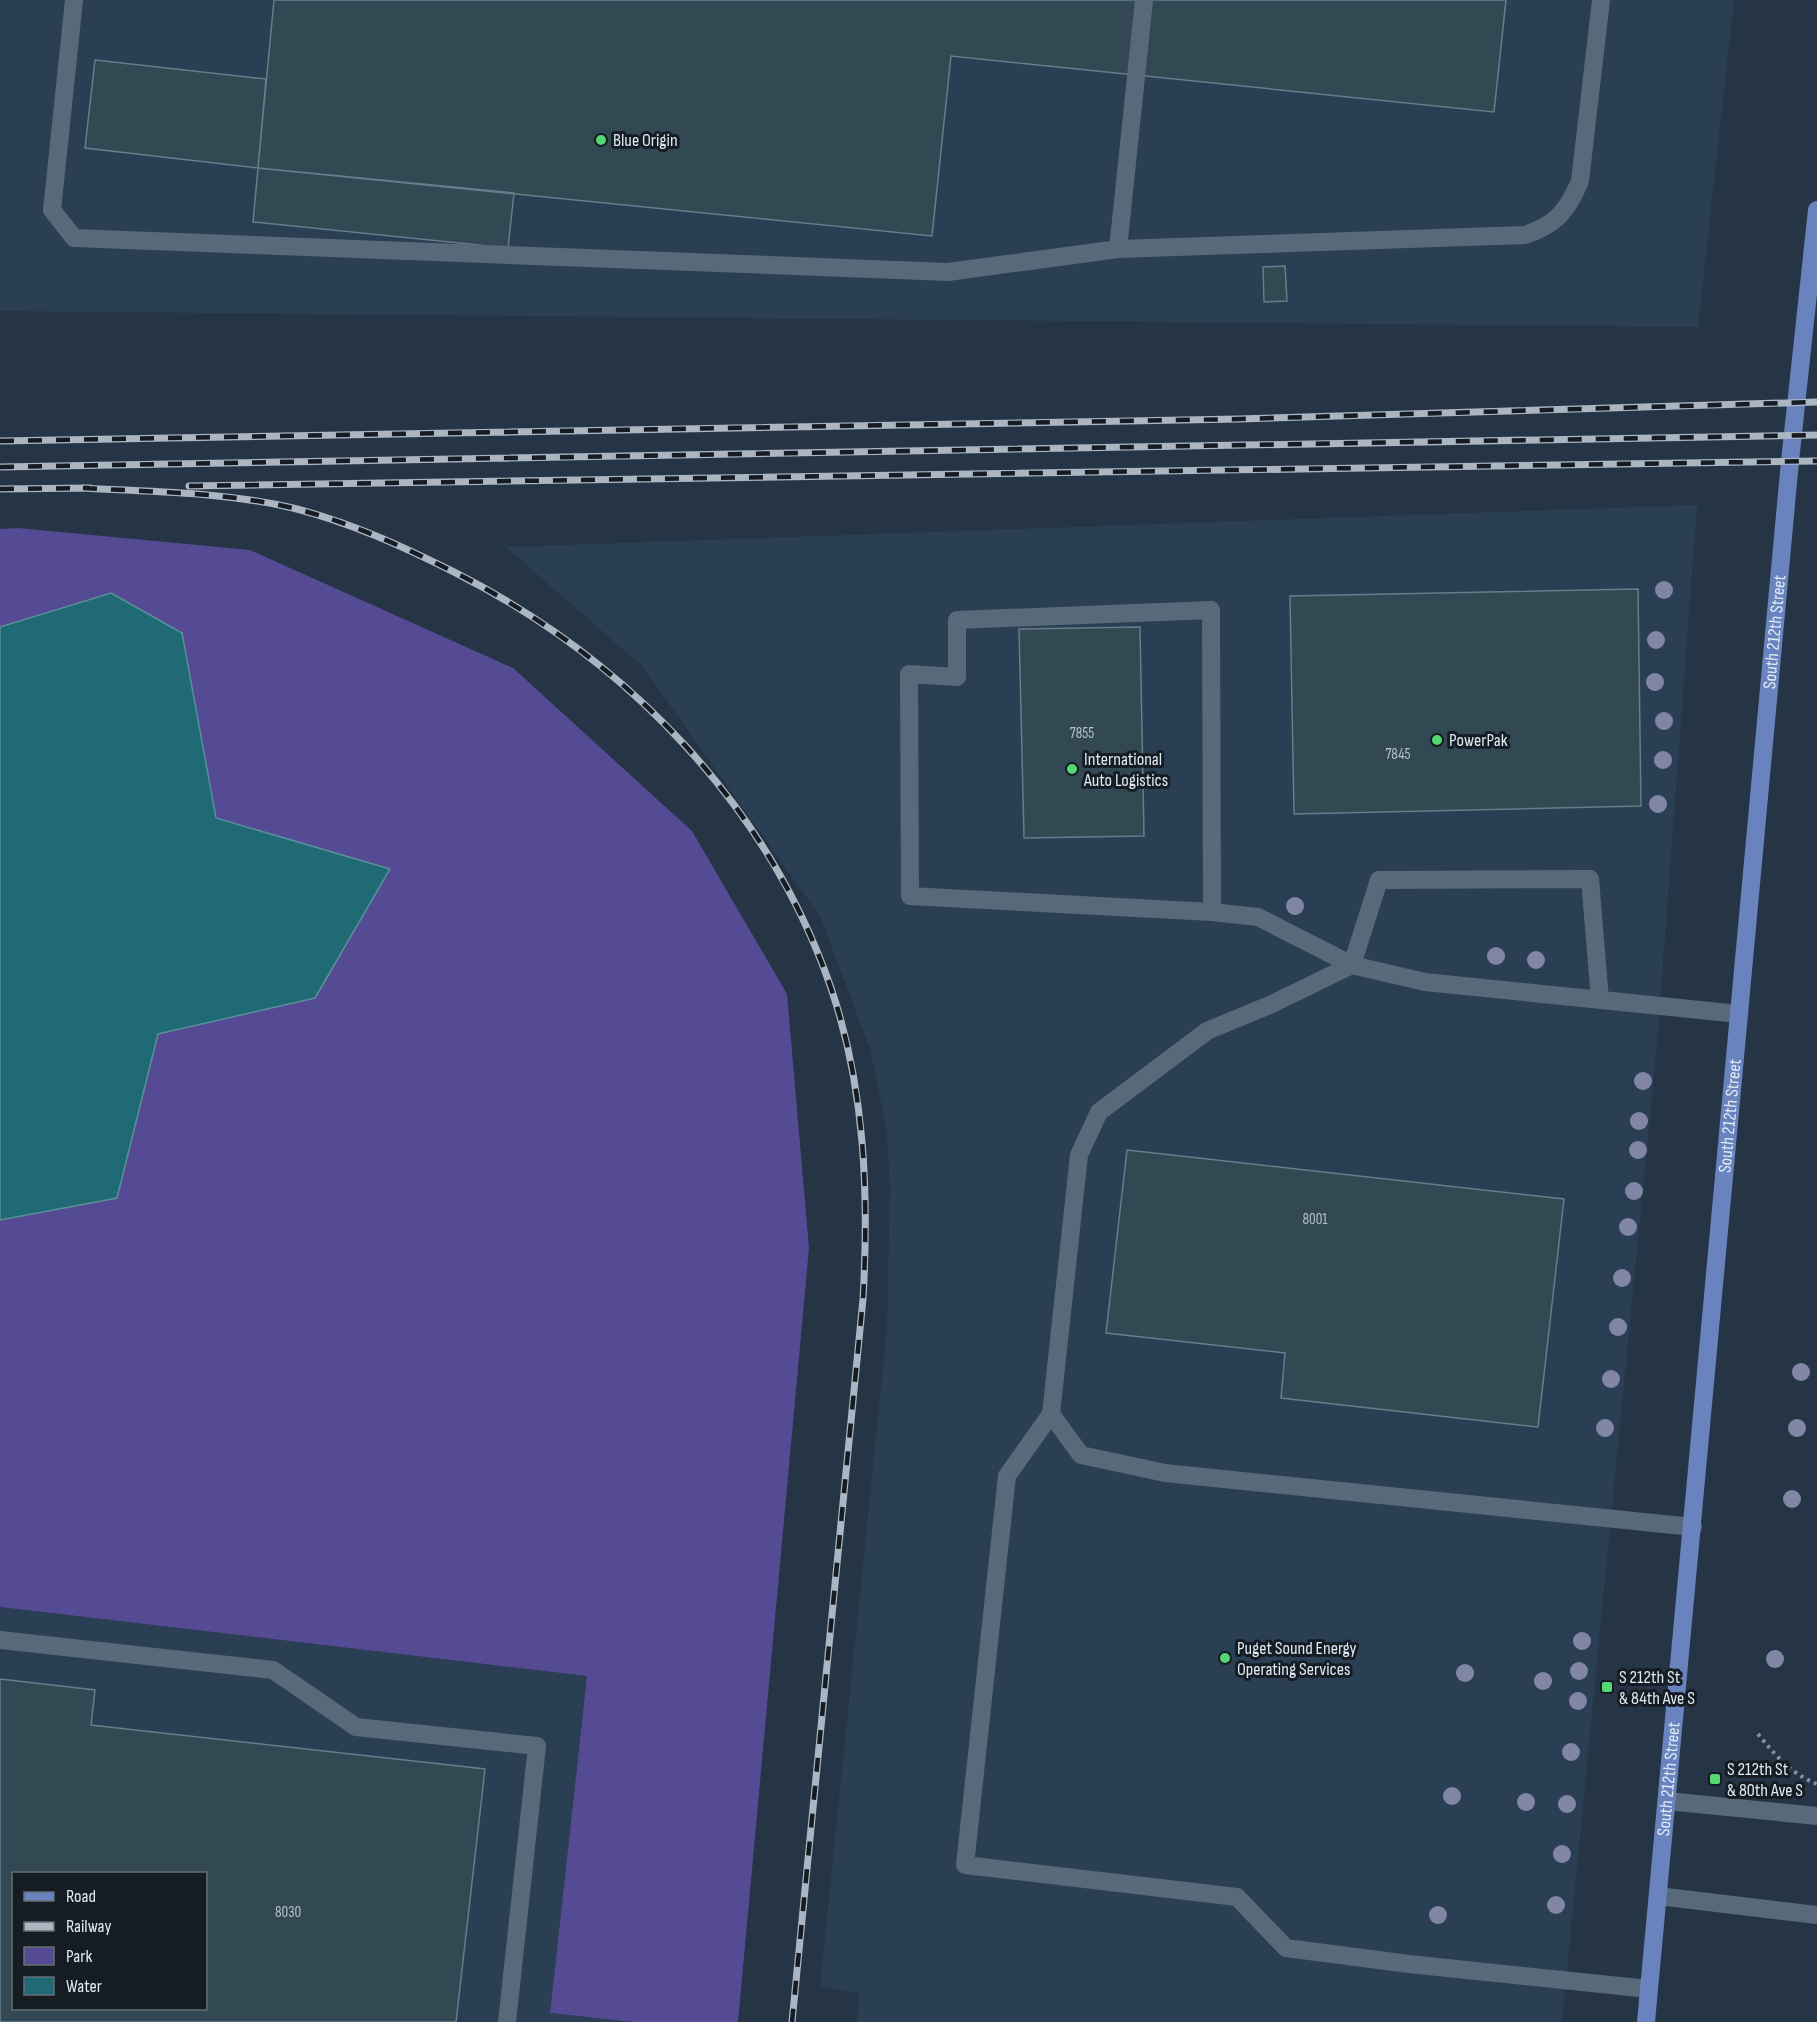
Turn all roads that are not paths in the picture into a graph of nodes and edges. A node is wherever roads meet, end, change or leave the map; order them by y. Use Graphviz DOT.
graph roads {
  1 [pos="74,0"];
  2 [pos="1144,0"];
  3 [pos="1601,0"];
  4 [pos="1817,210"];
  5 [pos="1119,249"];
  6 [pos="1212,912"];
  7 [pos="1352,965"];
  8 [pos="1600,1000"];
  9 [pos="1739,1014"];
  10 [pos="1051,1414"];
  11 [pos="1694,1527"];
  12 [pos="0,1640"];
  13 [pos="1667,1801"];
  14 [pos="1817,1816"];
  15 [pos="1658,1896"];
  16 [pos="1817,1915"];
  17 [pos="1649,1989"];
  18 [pos="507,2022"];
  19 [pos="1646,2022"];
  1 -- 5 [label="lane"];
  2 -- 5 [label="lane"];
  3 -- 5 [label="lane"];
  4 -- 9 [label="main road, South 212th Street"];
  6 -- 6 [label="lane"];
  6 -- 7 [label="lane"];
  7 -- 8 [label="lane"];
  7 -- 8 [label="lane"];
  7 -- 10 [label="lane"];
  8 -- 9 [label="lane"];
  9 -- 11 [label="main road, South 212th Street"];
  10 -- 11 [label="lane"];
  10 -- 17 [label="lane"];
  11 -- 13 [label="main road, South 212th Street"];
  12 -- 18 [label="lane"];
  13 -- 14 [label="lane"];
  13 -- 15 [label="main road, South 212th Street"];
  15 -- 16 [label="lane"];
  15 -- 17 [label="main road, South 212th Street"];
  17 -- 19 [label="main road, South 212th Street"];
}
